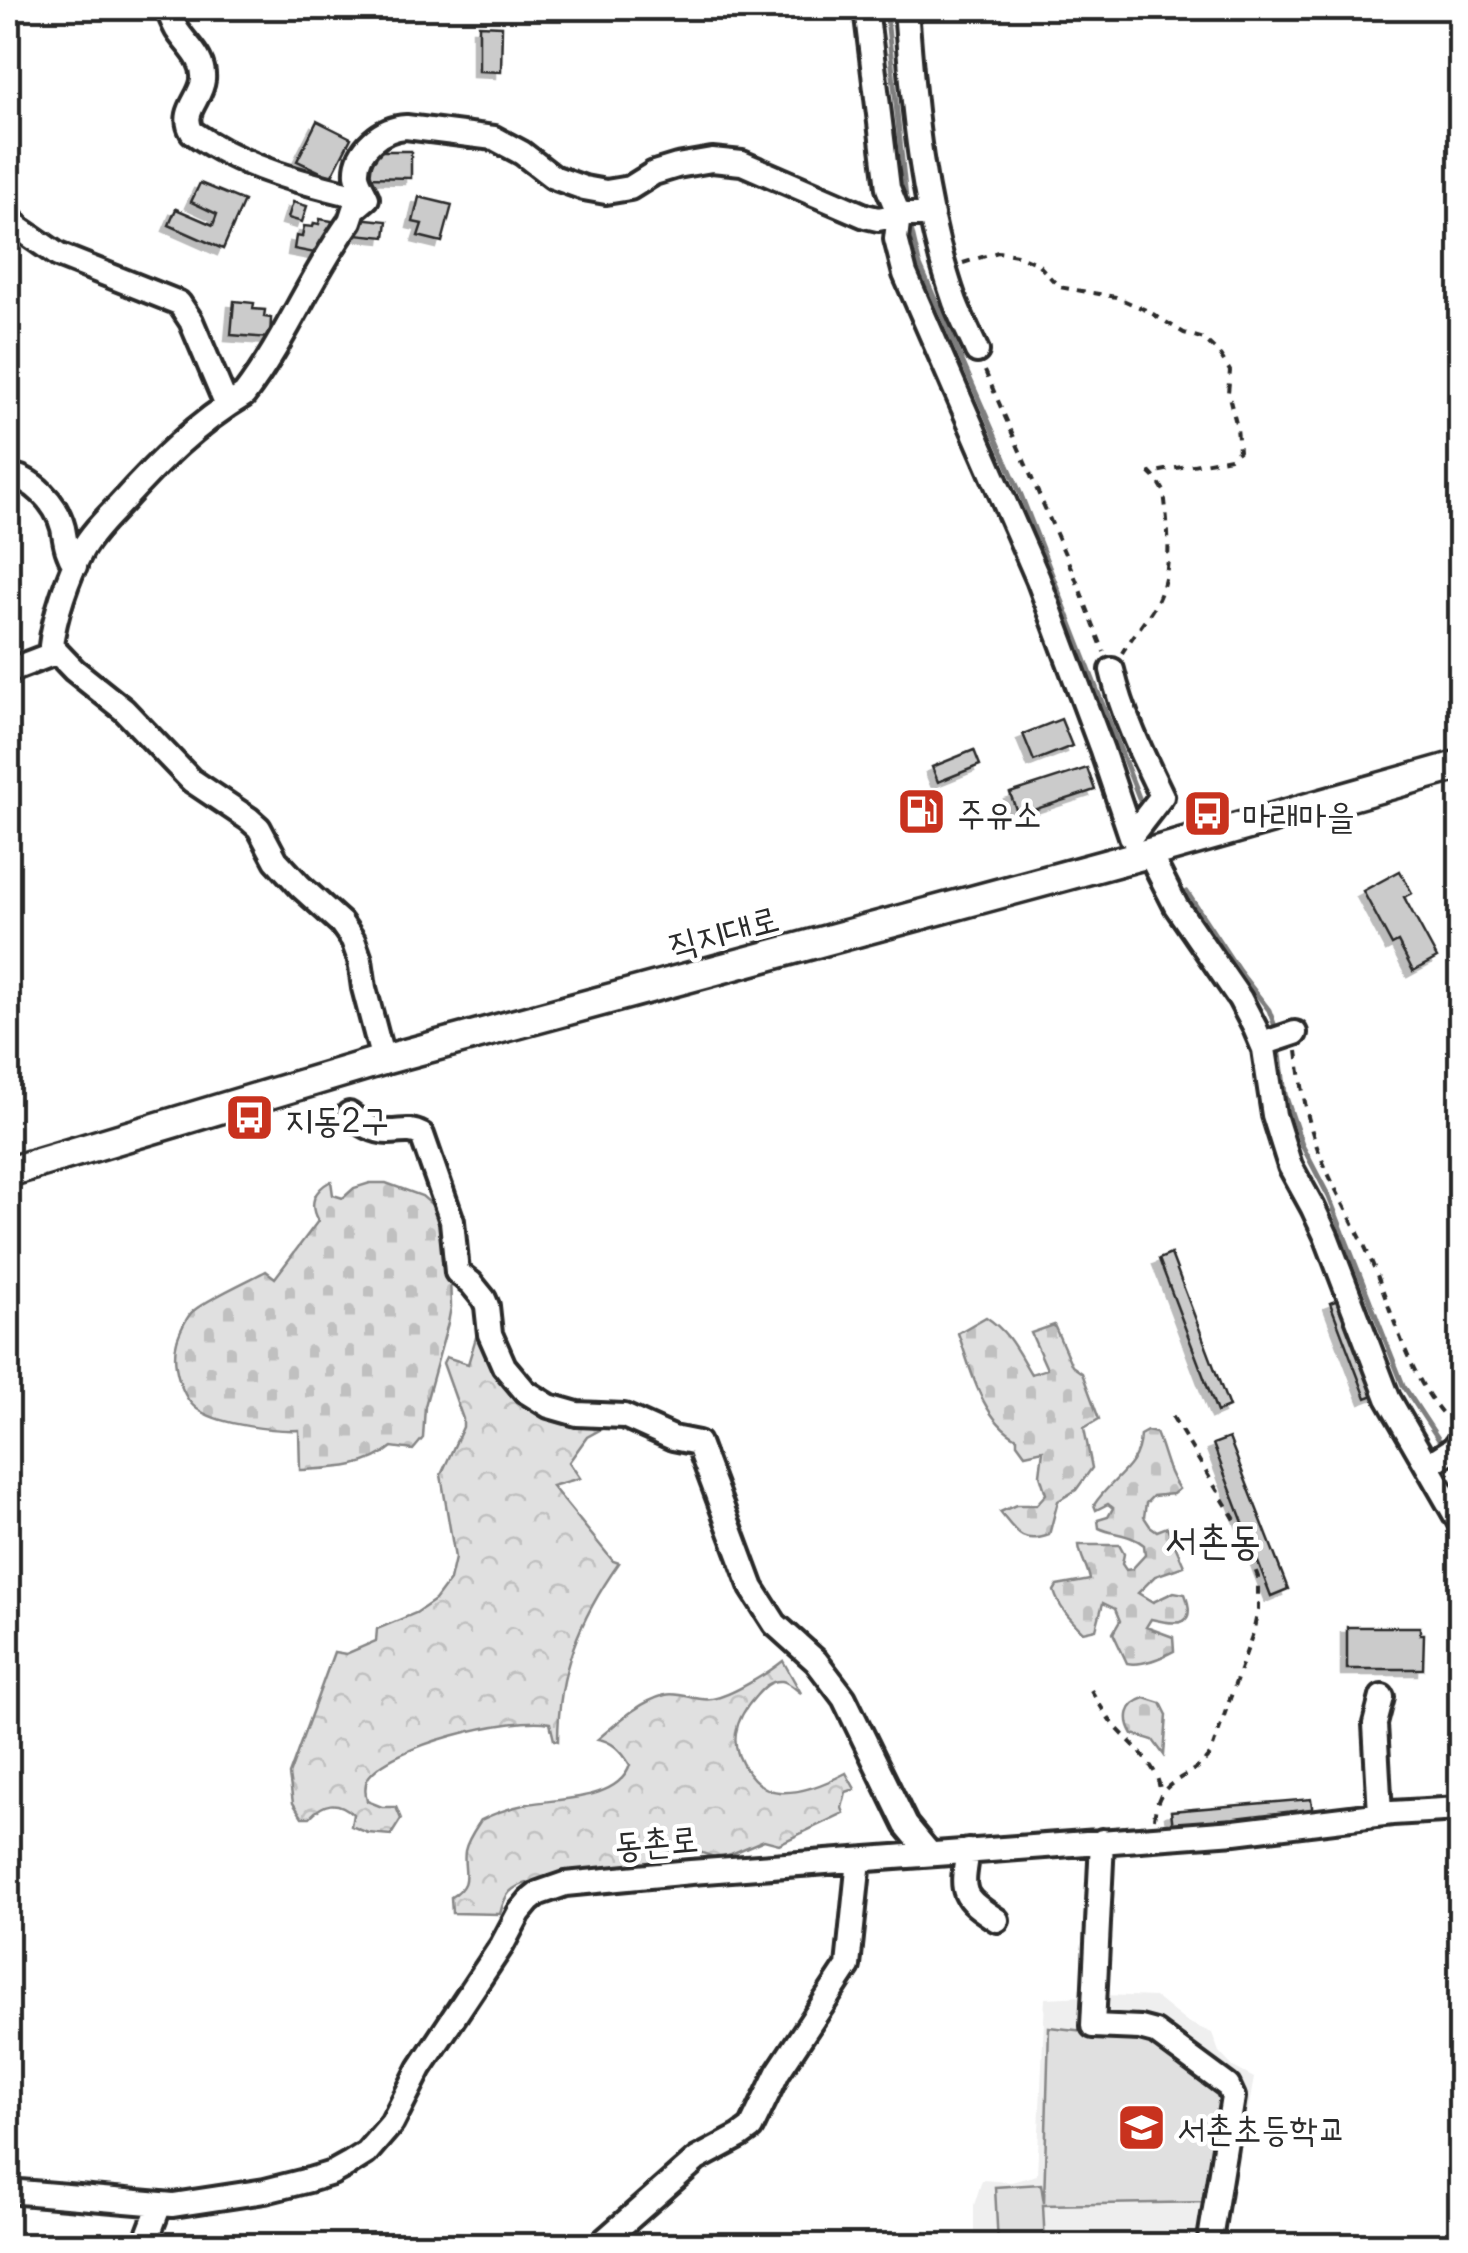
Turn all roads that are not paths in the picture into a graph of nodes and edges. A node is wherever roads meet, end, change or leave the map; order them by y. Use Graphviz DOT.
graph roads {
  1 [pos="167,8"];
  2 [pos="866,8"];
  3 [pos="906,8"];
  4 [pos="367,198"];
  5 [pos="899,215"];
  6 [pos="932,215"];
  7 [pos="8,216"];
  8 [pos="977,351"];
  9 [pos="227,406"];
  10 [pos="8,475"];
  11 [pos="75,566"];
  12 [pos="55,653"];
  13 [pos="1112,670"];
  14 [pos="8,671"];
  15 [pos="1460,765"];
  16 [pos="1406,780"];
  17 [pos="1460,784"];
  18 [pos="1140,844"];
  19 [pos="1295,1033"];
  20 [pos="1262,1044"];
  21 [pos="382,1060"];
  22 [pos="349,1114"];
  23 [pos="8,1172"];
  24 [pos="1457,1432"];
  25 [pos="1428,1465"];
  26 [pos="1460,1523"];
  27 [pos="1382,1697"];
  28 [pos="1460,1809"];
  29 [pos="1380,1814"];
  30 [pos="1102,1840"];
  31 [pos="968,1851"];
  32 [pos="930,1854"];
  33 [pos="859,1860"];
  34 [pos="997,1920"];
  35 [pos="8,2191"];
  36 [pos="160,2204"];
  37 [pos="144,2246"];
  38 [pos="598,2246"];
  39 [pos="1210,2246"];
  1 -- 4 [label="street"];
  2 -- 5 [label="street"];
  3 -- 6 [label="street"];
  4 -- 5 [label="street"];
  4 -- 9 [label="street"];
  5 -- 6 [label="street"];
  5 -- 18 [label="street"];
  6 -- 8 [label="street"];
  7 -- 9 [label="street"];
  9 -- 11 [label="street"];
  10 -- 11 [label="street"];
  11 -- 12 [label="street"];
  12 -- 14 [label="street"];
  12 -- 21 [label="street"];
  13 -- 18 [label="street"];
  15 -- 16 [label="main road, 직지대로"];
  16 -- 17 [label="main road"];
  16 -- 18 [label="main road, 직지대로"];
  18 -- 20 [label="street"];
  18 -- 21 [label="main road, 직지대로"];
  19 -- 20 [label="street"];
  20 -- 25 [label="street"];
  21 -- 23 [label="main road, 직지대로"];
  22 -- 32 [label="street"];
  24 -- 25 [label="street"];
  25 -- 26 [label="street"];
  27 -- 29 [label="street"];
  28 -- 29 [label="street, 동촌로"];
  29 -- 30 [label="street, 동촌로"];
  30 -- 31 [label="street, 동촌로"];
  30 -- 39 [label="street"];
  31 -- 32 [label="street, 동촌로"];
  31 -- 34 [label="street"];
  32 -- 33 [label="street, 동촌로"];
  33 -- 36 [label="street, 동촌로"];
  33 -- 38 [label="street"];
  35 -- 36 [label="street, 동촌로"];
  36 -- 37 [label="street"];
}
